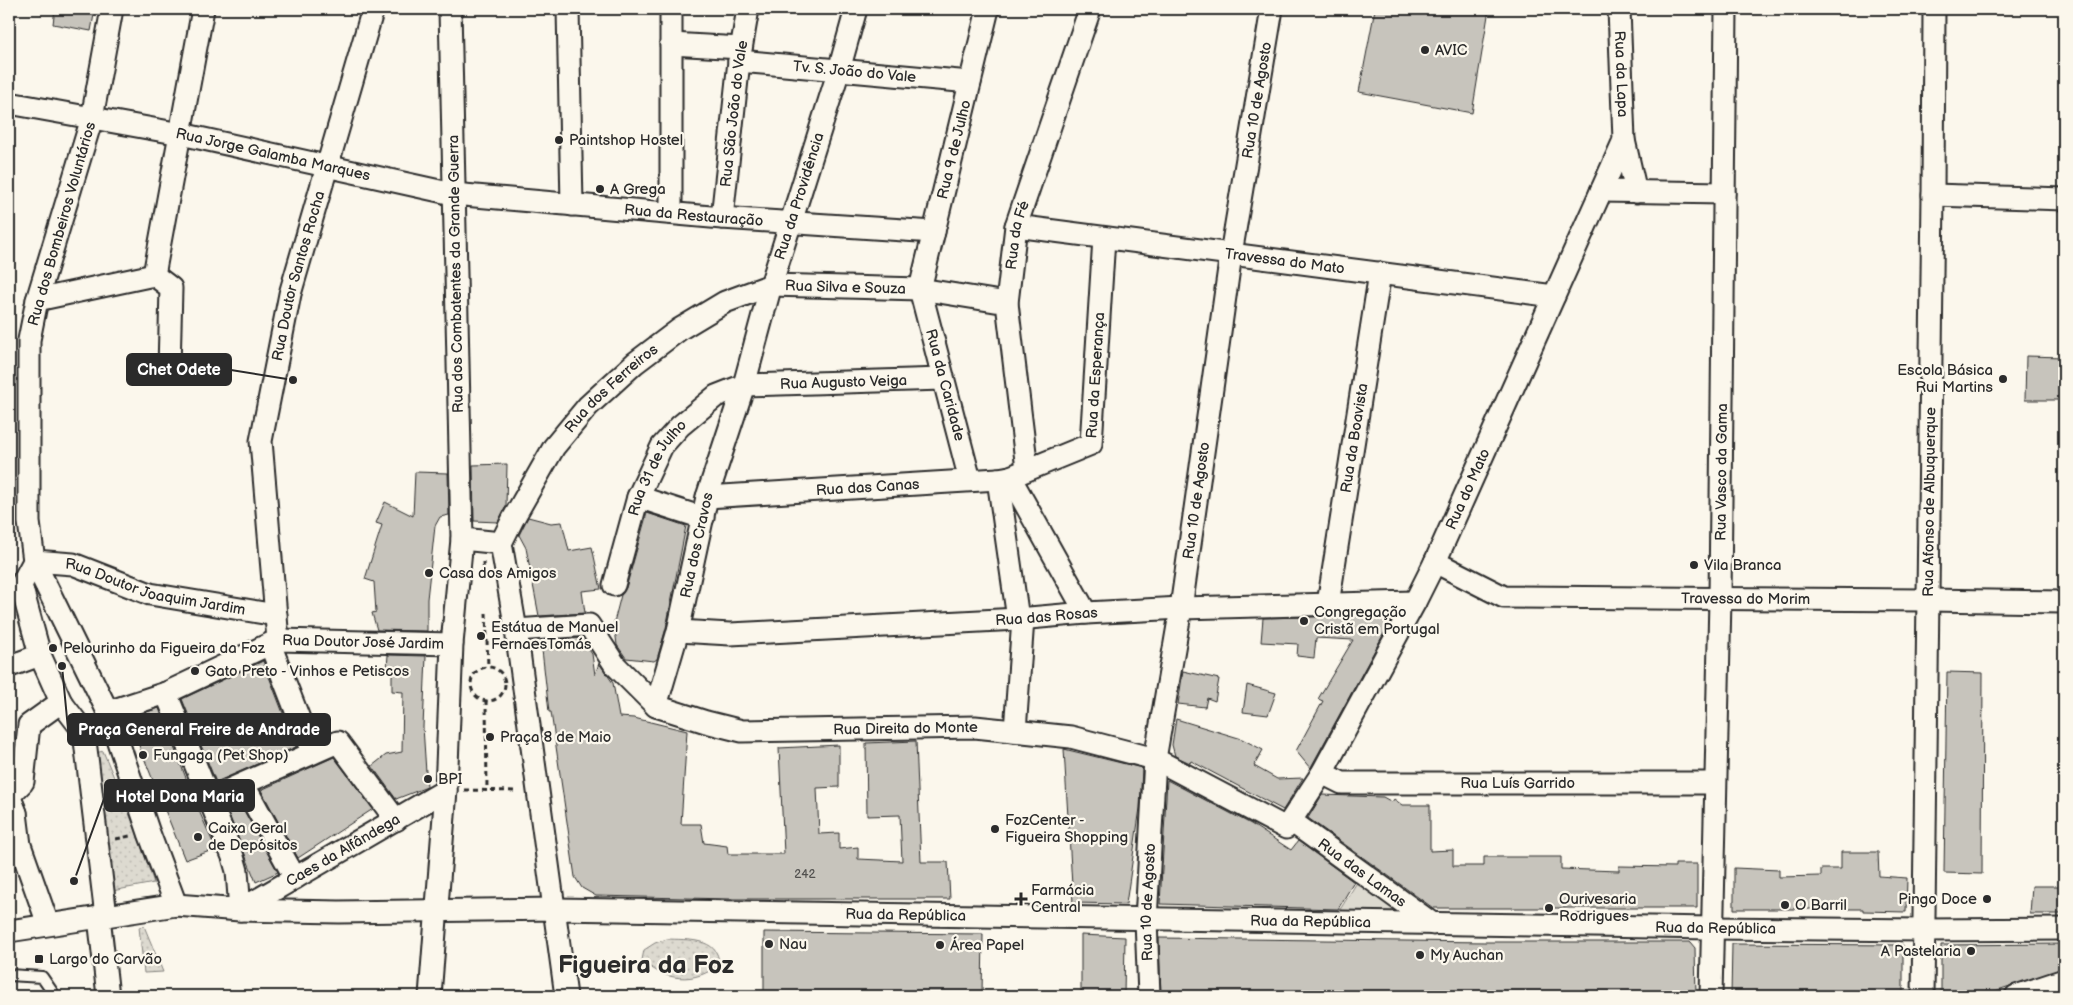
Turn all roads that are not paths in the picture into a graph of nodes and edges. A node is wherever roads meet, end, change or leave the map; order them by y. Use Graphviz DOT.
graph roads {
  1 [pos="112,9"];
  2 [pos="203,9"];
  3 [pos="373,9"];
  4 [pos="450,9"];
  5 [pos="568,9"];
  6 [pos="671,9"];
  7 [pos="748,9"];
  8 [pos="856,9"];
  9 [pos="988,9"];
  10 [pos="1090,9"];
  11 [pos="1272,9"];
  12 [pos="1619,9"];
  13 [pos="1726,9"];
  14 [pos="1934,9"];
  15 [pos="671,44"];
  16 [pos="740,54"];
  17 [pos="839,70"];
  18 [pos="970,82"];
  19 [pos="9,103"];
  20 [pos="92,118"];
  21 [pos="181,134"];
  22 [pos="1624,140"];
  23 [pos="328,165"];
  24 [pos="1601,191"];
  25 [pos="1636,192"];
  26 [pos="1724,193"];
  27 [pos="454,194"];
  28 [pos="1933,195"];
  29 [pos="2064,199"];
  30 [pos="572,205"];
  31 [pos="671,213"];
  32 [pos="722,218"];
  33 [pos="792,223"];
  34 [pos="1016,226"];
  35 [pos="934,232"];
  36 [pos="1104,238"];
  37 [pos="1231,254"];
  38 [pos="1380,274"];
  39 [pos="154,275"];
  40 [pos="771,285"];
  41 [pos="920,289"];
  42 [pos="1554,296"];
  43 [pos="37,300"];
  44 [pos="1007,303"];
  45 [pos="169,369"];
  46 [pos="943,379"];
  47 [pos="744,386"];
  48 [pos="1011,475"];
  49 [pos="970,480"];
  50 [pos="638,497"];
  51 [pos="707,497"];
  52 [pos="702,518"];
  53 [pos="19,522"];
  54 [pos="462,540"];
  55 [pos="501,543"];
  56 [pos="34,561"];
  57 [pos="1435,562"];
  58 [pos="614,585"];
  59 [pos="1720,599"];
  60 [pos="1928,600"];
  61 [pos="1415,602"];
  62 [pos="2064,602"];
  63 [pos="1328,604"];
  64 [pos="1181,608"];
  65 [pos="1086,613"];
  66 [pos="276,615"];
  67 [pos="1021,619"];
  68 [pos="516,630"];
  69 [pos="678,631"];
  70 [pos="274,642"];
  71 [pos="452,644"];
  72 [pos="40,655"];
  73 [pos="10,666"];
  74 [pos="166,693"];
  75 [pos="61,702"];
  76 [pos="656,706"];
  77 [pos="108,712"];
  78 [pos="1015,732"];
  79 [pos="312,752"];
  80 [pos="1155,758"];
  81 [pos="1322,774"];
  82 [pos="1715,783"];
  83 [pos="244,785"];
  84 [pos="446,790"];
  85 [pos="208,799"];
  86 [pos="11,806"];
  87 [pos="396,820"];
  88 [pos="1288,824"];
  89 [pos="295,878"];
  90 [pos="176,905"];
  91 [pos="556,909"];
  92 [pos="240,910"];
  93 [pos="438,912"];
  94 [pos="102,916"];
  95 [pos="1146,920"];
  96 [pos="48,924"];
  97 [pos="1433,924"];
  98 [pos="1712,928"];
  99 [pos="2064,929"];
  100 [pos="1923,930"];
  101 [pos="9,931"];
  102 [pos="9,975"];
  103 [pos="2064,980"];
  104 [pos="55,996"];
  105 [pos="108,996"];
  106 [pos="430,996"];
  107 [pos="566,996"];
  108 [pos="1149,996"];
  109 [pos="1711,996"];
  110 [pos="1923,996"];
  111 [pos="2016,996"];
  1 -- 20 [label="street, Rua dos Bombeiros Voluntários"];
  2 -- 21 [label="street"];
  3 -- 23 [label="street, Rua Doutor Santos Rocha"];
  4 -- 27 [label="street, Rua dos Combatentes da Grande Guerra"];
  5 -- 30 [label="street"];
  6 -- 15 [label="street"];
  7 -- 16 [label="street, Rua São João do Vale"];
  8 -- 17 [label="street, Rua da Providência"];
  9 -- 18 [label="street, Rua 9 de Julho"];
  10 -- 34 [label="street, Rua da Fé"];
  11 -- 37 [label="street, Rua 10 de Agosto"];
  12 -- 22 [label="street, Rua da Lapa"];
  13 -- 26 [label="street, Rua Vasco da Gama"];
  14 -- 28 [label="street, Rua Afonso de Albuquerque"];
  15 -- 16 [label="street, Tv. S. João do Vale"];
  15 -- 31 [label="street"];
  16 -- 17 [label="street, Tv. S. João do Vale"];
  16 -- 32 [label="street, Rua São João do Vale"];
  17 -- 18 [label="street, Tv. S. João do Vale"];
  17 -- 33 [label="street, Rua da Providência"];
  18 -- 35 [label="street, Rua 9 de Julho"];
  19 -- 20 [label="street, Rua Jorge Galamba Marques"];
  20 -- 21 [label="street, Rua Jorge Galamba Marques"];
  20 -- 43 [label="street, Rua dos Bombeiros Voluntários"];
  21 -- 23 [label="street, Rua Jorge Galamba Marques"];
  21 -- 39 [label="street"];
  22 -- 24 [label="street, Rua do Mato"];
  22 -- 25 [label="street, Rua da Lapa"];
  23 -- 27 [label="street, Rua Jorge Galamba Marques"];
  23 -- 66 [label="street, Rua Doutor Santos Rocha"];
  24 -- 25 [label="street"];
  24 -- 42 [label="street, Rua do Mato"];
  25 -- 26 [label="street"];
  26 -- 59 [label="street, Rua Vasco da Gama"];
  27 -- 30 [label="street, Rua da Restauração"];
  27 -- 54 [label="street, Rua dos Combatentes da Grande Guerra"];
  28 -- 29 [label="street"];
  28 -- 60 [label="street, Rua Afonso de Albuquerque"];
  30 -- 31 [label="street, Rua da Restauração"];
  31 -- 32 [label="street, Rua da Restauração"];
  32 -- 33 [label="street, Rua da Restauração"];
  33 -- 35 [label="street, Rua da Restauração"];
  33 -- 40 [label="street, Rua da Providência"];
  34 -- 36 [label="street, Travessa do Mato"];
  34 -- 44 [label="street, Rua da Fé"];
  35 -- 41 [label="street, Rua 9 de Julho"];
  36 -- 37 [label="street, Travessa do Mato"];
  36 -- 48 [label="street, Rua da Esperança"];
  37 -- 38 [label="street, Travessa do Mato"];
  37 -- 64 [label="street, Rua 10 de Agosto"];
  38 -- 42 [label="street, Travessa do Mato"];
  38 -- 63 [label="street, Rua da Boavista"];
  39 -- 43 [label="street"];
  39 -- 45 [label="street"];
  40 -- 41 [label="street, Rua Silva e Souza"];
  40 -- 47 [label="street, Rua da Providência"];
  40 -- 55 [label="street, Rua dos Ferreiros"];
  41 -- 44 [label="street, Rua Silva e Souza"];
  41 -- 46 [label="street, Rua da Caridade"];
  42 -- 57 [label="street, Rua do Mato"];
  43 -- 53 [label="street, Rua dos Bombeiros Voluntários"];
  44 -- 48 [label="street, Rua da Fé"];
  46 -- 47 [label="street, Rua Augusto Veiga"];
  46 -- 49 [label="street, Rua da Caridade"];
  47 -- 50 [label="street, Rua 31 de Julho"];
  47 -- 51 [label="street, Rua dos Cravos"];
  48 -- 49 [label="street, Rua das Canas"];
  48 -- 65 [label="street"];
  48 -- 67 [label="street, Rua da Fé"];
  49 -- 51 [label="street, Rua das Canas"];
  50 -- 52 [label="street"];
  50 -- 58 [label="street, Rua 31 de Julho"];
  51 -- 52 [label="street, Rua dos Cravos"];
  52 -- 69 [label="street, Rua dos Cravos"];
  53 -- 56 [label="street, Rua dos Bombeiros Voluntários"];
  54 -- 55 [label="street"];
  54 -- 71 [label="street"];
  55 -- 68 [label="street"];
  56 -- 66 [label="street, Rua Doutor Joaquim Jardim"];
  56 -- 72 [label="street"];
  56 -- 77 [label="street, Rua dos Bombeiros Voluntários"];
  57 -- 59 [label="street, Travessa do Morim"];
  57 -- 61 [label="street, Rua do Mato"];
  59 -- 60 [label="street, Travessa do Morim"];
  59 -- 82 [label="street, Rua Vasco da Gama"];
  60 -- 62 [label="street, Travessa do Morim"];
  60 -- 100 [label="street, Rua Afonso de Albuquerque"];
  61 -- 63 [label="street, Rua das Rosas"];
  61 -- 81 [label="street, Rua do Mato"];
  63 -- 64 [label="street, Rua das Rosas"];
  64 -- 65 [label="street, Rua das Rosas"];
  64 -- 80 [label="street, Rua 10 de Agosto"];
  65 -- 67 [label="street, Rua das Rosas"];
  66 -- 70 [label="street, Rua Doutor Santos Rocha"];
  67 -- 69 [label="street, Rua das Rosas"];
  67 -- 78 [label="street, Rua da Fé"];
  68 -- 76 [label="street"];
  68 -- 91 [label="street"];
  69 -- 76 [label="street, Rua dos Cravos"];
  70 -- 71 [label="street, Rua Doutor José Jardim"];
  70 -- 74 [label="street, Rua Doutor José Jardim"];
  70 -- 79 [label="street, Rua Doutor Santos Rocha"];
  71 -- 84 [label="street"];
  72 -- 73 [label="street"];
  72 -- 75 [label="street"];
  74 -- 77 [label="street, Rua Doutor José Jardim"];
  74 -- 85 [label="street"];
  75 -- 86 [label="street"];
  75 -- 94 [label="street"];
  76 -- 78 [label="street, Rua Direita do Monte"];
  77 -- 90 [label="street, Rua dos Bombeiros Voluntários"];
  78 -- 80 [label="street, Rua Direita do Monte"];
  79 -- 83 [label="street"];
  79 -- 87 [label="street"];
  80 -- 88 [label="street, Rua das Lamas"];
  80 -- 95 [label="street, Rua 10 de Agosto"];
  81 -- 82 [label="street, Rua Luís Garrido"];
  81 -- 88 [label="street, Rua do Mato"];
  82 -- 98 [label="street, Rua Vasco da Gama"];
  83 -- 85 [label="street"];
  83 -- 89 [label="street"];
  84 -- 87 [label="street, Caes da Alfândega"];
  84 -- 93 [label="street"];
  85 -- 92 [label="street"];
  86 -- 96 [label="street"];
  87 -- 89 [label="street, Caes da Alfândega"];
  88 -- 97 [label="street, Rua das Lamas"];
  89 -- 92 [label="street, Caes da Alfândega"];
  90 -- 92 [label="street, Caes da Alfândega"];
  90 -- 94 [label="street, Caes da Alfândega"];
  91 -- 93 [label="street"];
  91 -- 95 [label="street, Rua da República"];
  91 -- 107 [label="street"];
  92 -- 93 [label="street, Caes da Alfândega"];
  93 -- 106 [label="street"];
  94 -- 96 [label="street, Caes da Alfândega"];
  94 -- 105 [label="street"];
  95 -- 97 [label="street, Rua da República"];
  95 -- 108 [label="street, Rua 10 de Agosto"];
  96 -- 101 [label="street, Caes da Alfândega"];
  97 -- 98 [label="street, Rua da República"];
  98 -- 100 [label="street, Rua da República"];
  98 -- 109 [label="street, Rua Vasco da Gama"];
  99 -- 100 [label="street, Rua da República"];
  100 -- 110 [label="street, Rua Afonso de Albuquerque"];
  102 -- 104 [label="lane"];
  103 -- 111 [label="street"];
}
